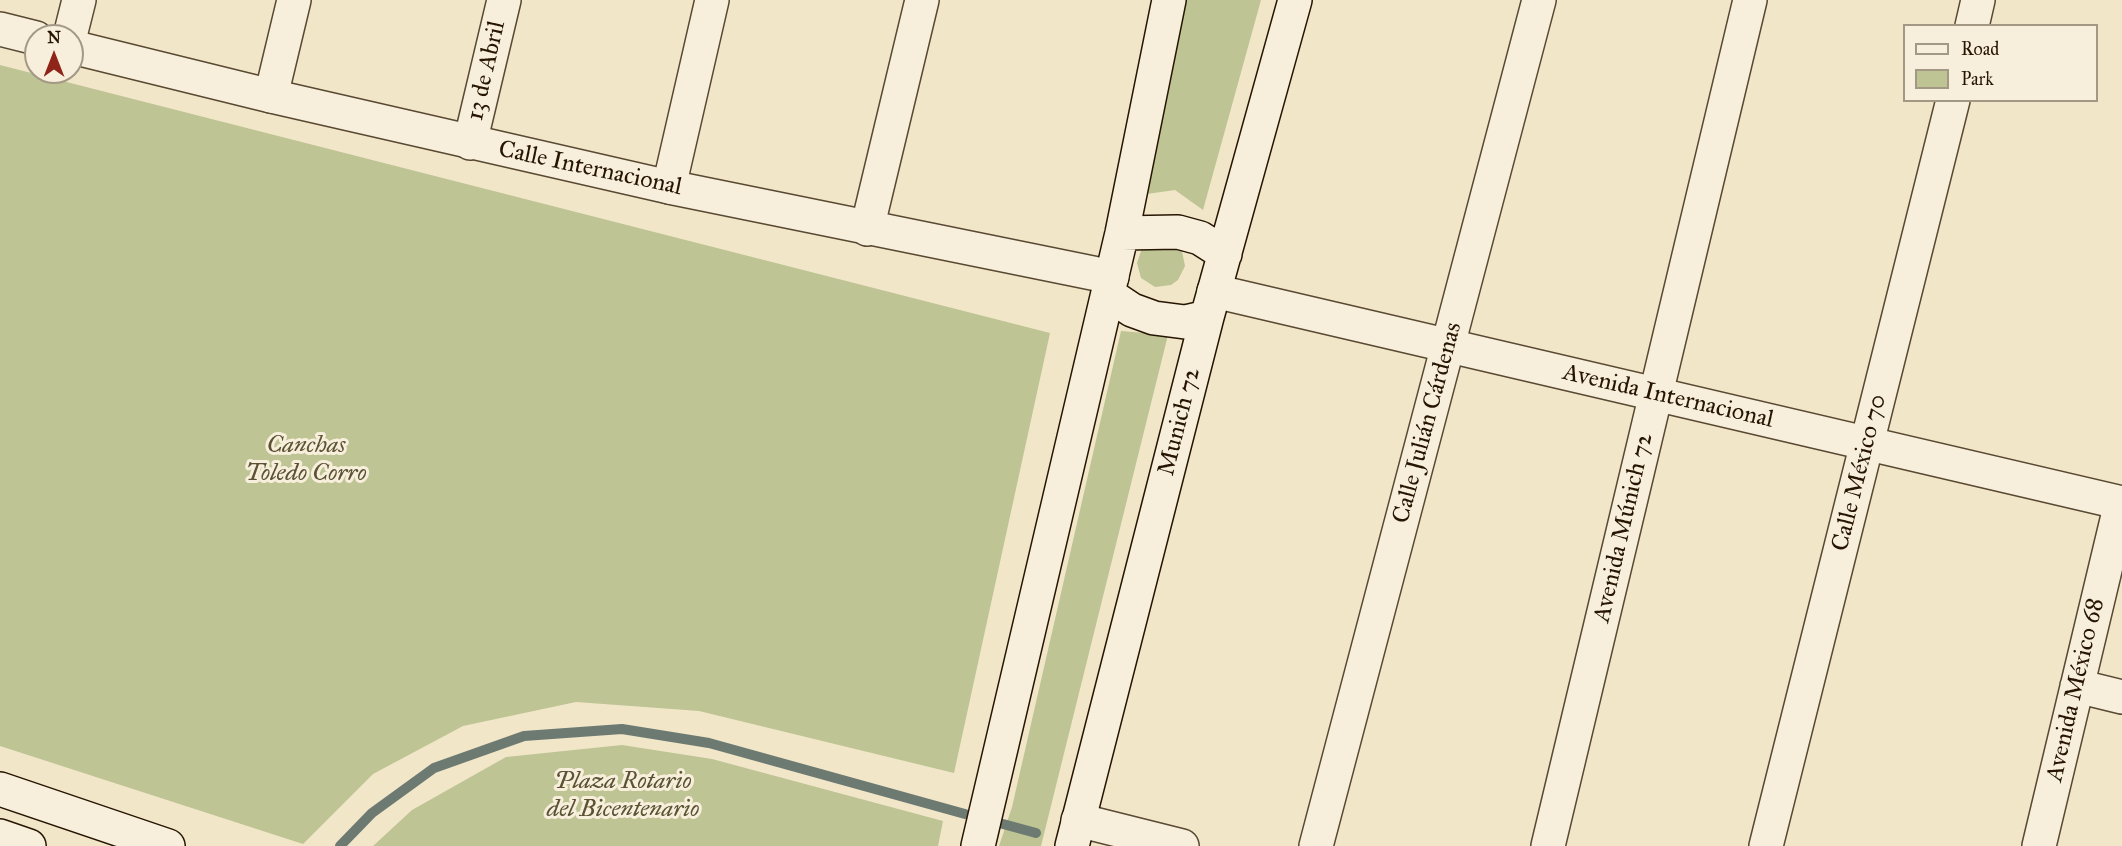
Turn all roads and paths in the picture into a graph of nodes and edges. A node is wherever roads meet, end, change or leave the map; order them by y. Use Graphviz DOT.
graph roads {
  1 [pos="79,0"];
  2 [pos="294,0"];
  3 [pos="504,0"];
  4 [pos="712,0"];
  5 [pos="922,0"];
  6 [pos="1169,0"];
  7 [pos="1295,0"];
  8 [pos="1539,0"];
  9 [pos="1750,0"];
  10 [pos="1978,0"];
  11 [pos="73,24"];
  12 [pos="1972,24"];
  13 [pos="0,29"];
  14 [pos="24,35"];
  15 [pos="84,50"];
  16 [pos="271,96"];
  17 [pos="1952,102"];
  18 [pos="470,143"];
  19 [pos="669,187"];
  20 [pos="867,229"];
  21 [pos="1122,233"];
  22 [pos="1225,254"];
  23 [pos="1110,286"];
  24 [pos="1210,304"];
  25 [pos="1448,346"];
  26 [pos="1656,395"];
  27 [pos="1867,444"];
  28 [pos="2122,501"];
  29 [pos="2077,686"];
  30 [pos="2122,697"];
  31 [pos="0,789"];
  32 [pos="1075,833"];
  33 [pos="0,836"];
  34 [pos="29,846"];
  35 [pos="168,846"];
  36 [pos="978,846"];
  37 [pos="1182,846"];
  38 [pos="1316,846"];
  39 [pos="1548,846"];
  40 [pos="1766,846"];
  41 [pos="2039,846"];
  1 -- 11 [label="street"];
  2 -- 16 [label="street"];
  3 -- 18 [label="street, 13 de Abril"];
  4 -- 19 [label="street"];
  5 -- 20 [label="street"];
  6 -- 21 [label="street"];
  7 -- 22 [label="street, Munich 72"];
  8 -- 25 [label="street, Calle Julián Cárdenas"];
  9 -- 26 [label="street, Avenida Múnich 72"];
  10 -- 12 [label="street"];
  13 -- 14 [label="street"];
  15 -- 16 [label="street, Calle Internacional"];
  16 -- 18 [label="street, Calle Internacional"];
  17 -- 27 [label="street, Calle México 70"];
  18 -- 19 [label="street, Calle Internacional"];
  19 -- 20 [label="street, Calle Internacional"];
  20 -- 23 [label="street, Calle Internacional"];
  21 -- 22 [label="street"];
  21 -- 23 [label="street"];
  22 -- 24 [label="street, Munich 72"];
  23 -- 24 [label="street"];
  23 -- 36 [label="street"];
  24 -- 25 [label="street, Avenida Internacional"];
  24 -- 32 [label="street, Munich 72"];
  25 -- 26 [label="street, Avenida Internacional"];
  25 -- 38 [label="street, Calle Julián Cárdenas"];
  26 -- 27 [label="street, Avenida Internacional"];
  26 -- 39 [label="street, Avenida Múnich 72"];
  27 -- 28 [label="street, Avenida Internacional"];
  27 -- 40 [label="street, Calle México 70"];
  28 -- 29 [label="street, Avenida México 68"];
  29 -- 30 [label="street"];
  29 -- 41 [label="street, Avenida México 68"];
  31 -- 35 [label="street"];
  32 -- 37 [label="street"];
  33 -- 34 [label="street"];
}
